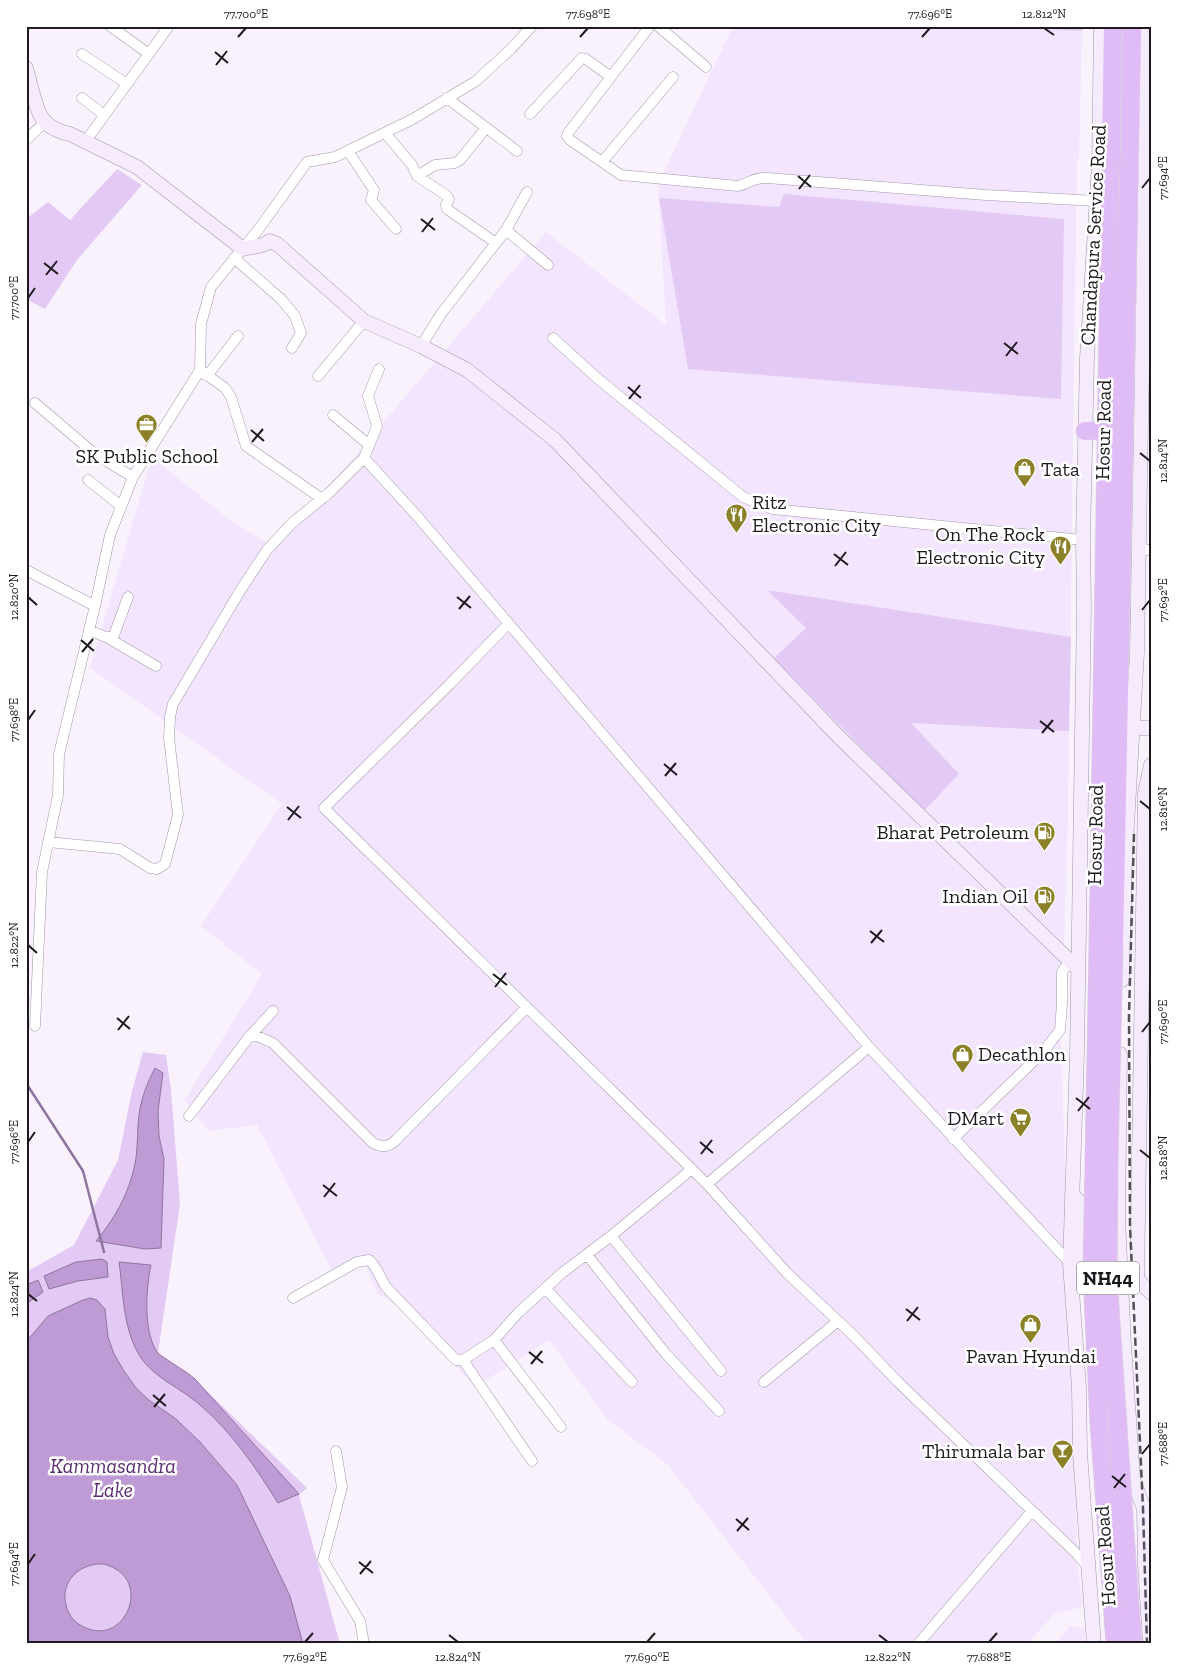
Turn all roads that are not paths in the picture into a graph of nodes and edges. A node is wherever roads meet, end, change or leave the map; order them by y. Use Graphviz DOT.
graph roads {
  1 [pos="110,26"];
  2 [pos="169,26"];
  3 [pos="532,26"];
  4 [pos="650,26"];
  5 [pos="658,26"];
  6 [pos="1101,26"];
  7 [pos="1113,26"];
  8 [pos="1132,26"];
  9 [pos="1148,26"];
  10 [pos="82,54"];
  11 [pos="149,54"];
  12 [pos="706,66"];
  13 [pos="26,68"];
  14 [pos="611,77"];
  15 [pos="673,77"];
  16 [pos="127,84"];
  17 [pos="82,98"];
  18 [pos="447,98"];
  19 [pos="530,114"];
  20 [pos="104,115"];
  21 [pos="46,121"];
  22 [pos="486,128"];
  23 [pos="385,133"];
  24 [pos="26,140"];
  25 [pos="85,142"];
  26 [pos="348,151"];
  27 [pos="517,151"];
  28 [pos="602,162"];
  29 [pos="417,176"];
  30 [pos="527,192"];
  31 [pos="1098,201"];
  32 [pos="396,229"];
  33 [pos="506,230"];
  34 [pos="496,243"];
  35 [pos="238,253"];
  36 [pos="548,265"];
  37 [pos="364,321"];
  38 [pos="238,336"];
  39 [pos="553,338"];
  40 [pos="422,346"];
  41 [pos="292,348"];
  42 [pos="379,369"];
  43 [pos="204,373"];
  44 [pos="318,376"];
  45 [pos="35,403"];
  46 [pos="333,415"];
  47 [pos="1106,430"];
  48 [pos="1085,438"];
  49 [pos="369,445"];
  50 [pos="364,458"];
  51 [pos="133,477"];
  52 [pos="88,480"];
  53 [pos="322,499"];
  54 [pos="121,506"];
  55 [pos="1083,540"];
  56 [pos="1145,549"];
  57 [pos="26,570"];
  58 [pos="128,597"];
  59 [pos="95,606"];
  60 [pos="508,624"];
  61 [pos="89,630"];
  62 [pos="108,638"];
  63 [pos="1137,652"];
  64 [pos="1151,658"];
  65 [pos="156,666"];
  66 [pos="1133,728"];
  67 [pos="1151,728"];
  68 [pos="1151,765"];
  69 [pos="1129,792"];
  70 [pos="1145,793"];
  71 [pos="48,842"];
  72 [pos="1148,867"];
  73 [pos="1106,948"];
  74 [pos="1147,956"];
  75 [pos="1074,965"];
  76 [pos="1147,996"];
  77 [pos="527,1007"];
  78 [pos="273,1011"];
  79 [pos="35,1026"];
  80 [pos="1146,1030"];
  81 [pos="250,1037"];
  82 [pos="869,1047"];
  83 [pos="189,1116"];
  84 [pos="953,1139"];
  85 [pos="692,1169"];
  86 [pos="707,1184"];
  87 [pos="1072,1194"];
  88 [pos="1082,1215"];
  89 [pos="1118,1218"];
  90 [pos="611,1236"];
  91 [pos="586,1255"];
  92 [pos="1075,1264"];
  93 [pos="1121,1277"];
  94 [pos="1144,1279"];
  95 [pos="546,1289"];
  96 [pos="1151,1293"];
  97 [pos="293,1298"];
  98 [pos="838,1321"];
  99 [pos="494,1340"];
  100 [pos="463,1360"];
  101 [pos="721,1371"];
  102 [pos="632,1382"];
  103 [pos="764,1382"];
  104 [pos="719,1412"];
  105 [pos="561,1427"];
  106 [pos="336,1451"];
  107 [pos="532,1461"];
  108 [pos="1032,1511"];
  109 [pos="1090,1568"];
  110 [pos="364,1644"];
  111 [pos="918,1644"];
  112 [pos="1094,1644"];
  113 [pos="1115,1644"];
  114 [pos="1132,1644"];
  115 [pos="1150,1644"];
  1 -- 11 [label="street"];
  2 -- 11 [label="street"];
  3 -- 18 [label="street"];
  4 -- 14 [label="street"];
  5 -- 12 [label="street"];
  6 -- 31 [label="street, Chandapura Service Road"];
  7 -- 47 [label="highway, Hosur Road / NH44"];
  8 -- 73 [label="highway, Hosur Road / NH44"];
  9 -- 56 [label="street"];
  10 -- 16 [label="street"];
  11 -- 16 [label="street"];
  13 -- 21 [label="street"];
  14 -- 19 [label="street"];
  14 -- 28 [label="street"];
  15 -- 28 [label="street"];
  16 -- 20 [label="street"];
  17 -- 20 [label="street"];
  18 -- 22 [label="street"];
  18 -- 23 [label="street"];
  20 -- 25 [label="street"];
  21 -- 24 [label="street"];
  21 -- 25 [label="street"];
  22 -- 27 [label="street"];
  22 -- 29 [label="street"];
  23 -- 26 [label="street"];
  23 -- 29 [label="street"];
  25 -- 35 [label="street"];
  26 -- 32 [label="street"];
  26 -- 35 [label="street"];
  28 -- 31 [label="street"];
  29 -- 34 [label="street"];
  30 -- 33 [label="street"];
  31 -- 48 [label="street, Chandapura Service Road"];
  33 -- 34 [label="street"];
  33 -- 36 [label="street"];
  34 -- 40 [label="street"];
  35 -- 37 [label="street"];
  35 -- 41 [label="street"];
  35 -- 43 [label="street"];
  37 -- 40 [label="street"];
  37 -- 44 [label="street"];
  38 -- 43 [label="street"];
  39 -- 55 [label="street"];
  40 -- 75 [label="street"];
  42 -- 49 [label="street"];
  43 -- 51 [label="street"];
  43 -- 53 [label="street"];
  45 -- 51 [label="street"];
  46 -- 49 [label="street"];
  47 -- 48 [label="highway"];
  47 -- 73 [label="highway, Hosur Road / NH44"];
  48 -- 55 [label="street, Chandapura Service Road"];
  49 -- 50 [label="street"];
  50 -- 53 [label="street"];
  50 -- 60 [label="street"];
  51 -- 54 [label="street"];
  52 -- 54 [label="street"];
  53 -- 71 [label="street"];
  54 -- 59 [label="street"];
  55 -- 75 [label="street, Chandapura Service Road"];
  56 -- 63 [label="street"];
  57 -- 59 [label="street"];
  58 -- 62 [label="street"];
  59 -- 61 [label="street"];
  60 -- 77 [label="street"];
  60 -- 82 [label="street"];
  61 -- 62 [label="street"];
  61 -- 71 [label="street"];
  62 -- 65 [label="street"];
  63 -- 64 [label="street"];
  63 -- 66 [label="street"];
  66 -- 67 [label="street"];
  66 -- 69 [label="street"];
  68 -- 70 [label="street"];
  69 -- 70 [label="street"];
  69 -- 89 [label="street"];
  70 -- 72 [label="street"];
  71 -- 79 [label="street"];
  72 -- 74 [label="street"];
  73 -- 113 [label="highway, Hosur Road / NH44, bridge"];
  73 -- 114 [label="highway, Hosur Road / NH44, bridge"];
  74 -- 76 [label="street"];
  75 -- 84 [label="street"];
  75 -- 87 [label="street, Chandapura Service Road"];
  76 -- 80 [label="street"];
  77 -- 81 [label="street"];
  77 -- 85 [label="street"];
  78 -- 81 [label="street"];
  80 -- 94 [label="street"];
  81 -- 83 [label="street"];
  82 -- 84 [label="street"];
  82 -- 86 [label="street"];
  84 -- 92 [label="street"];
  85 -- 86 [label="street"];
  85 -- 90 [label="street"];
  86 -- 98 [label="street"];
  87 -- 88 [label="street"];
  87 -- 92 [label="street, Chandapura Service Road"];
  88 -- 89 [label="street"];
  88 -- 92 [label="street"];
  89 -- 93 [label="street"];
  90 -- 91 [label="street"];
  90 -- 101 [label="street"];
  91 -- 95 [label="street"];
  91 -- 104 [label="street"];
  92 -- 93 [label="street"];
  92 -- 109 [label="street"];
  93 -- 94 [label="street"];
  93 -- 115 [label="street"];
  94 -- 96 [label="street"];
  95 -- 99 [label="street"];
  95 -- 102 [label="street"];
  97 -- 100 [label="street"];
  98 -- 103 [label="street"];
  98 -- 108 [label="street"];
  99 -- 100 [label="street"];
  99 -- 105 [label="street"];
  100 -- 107 [label="street"];
  106 -- 110 [label="street"];
  108 -- 109 [label="street"];
  108 -- 111 [label="street"];
  109 -- 112 [label="street"];
}
